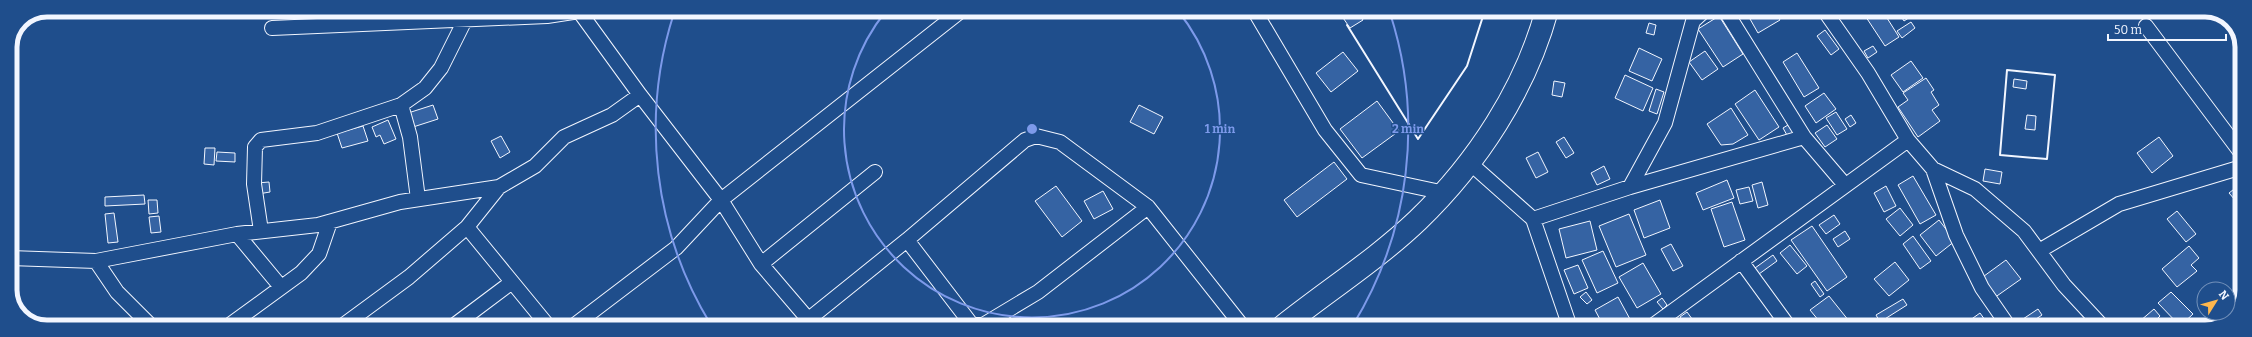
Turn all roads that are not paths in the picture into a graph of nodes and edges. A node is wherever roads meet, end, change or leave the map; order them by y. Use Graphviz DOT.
graph roads {
  1 [pos="435,17"];
  2 [pos="464,17"];
  3 [pos="584,17"];
  4 [pos="953,17"];
  5 [pos="1258,17"];
  6 [pos="1544,17"];
  7 [pos="1697,17"];
  8 [pos="1729,17"];
  9 [pos="1829,17"];
  10 [pos="2146,26"];
  11 [pos="272,28"];
  12 [pos="640,95"];
  13 [pos="401,105"];
  14 [pos="1804,137"];
  15 [pos="1908,140"];
  16 [pos="2235,145"];
  17 [pos="1471,164"];
  18 [pos="1933,169"];
  19 [pos="2235,169"];
  20 [pos="875,172"];
  21 [pos="1845,185"];
  22 [pos="498,187"];
  23 [pos="1630,187"];
  24 [pos="1445,192"];
  25 [pos="418,199"];
  26 [pos="721,200"];
  27 [pos="1148,207"];
  28 [pos="1533,219"];
  29 [pos="330,222"];
  30 [pos="467,227"];
  31 [pos="261,231"];
  32 [pos="237,234"];
  33 [pos="907,240"];
  34 [pos="2039,251"];
  35 [pos="17,258"];
  36 [pos="1741,261"];
  37 [pos="96,262"];
  38 [pos="761,264"];
  39 [pos="512,282"];
  40 [pos="281,287"];
  41 [pos="145,320"];
  42 [pos="236,320"];
  43 [pos="351,320"];
  44 [pos="461,320"];
  45 [pos="543,320"];
  46 [pos="581,320"];
  47 [pos="805,320"];
  48 [pos="813,320"];
  49 [pos="968,320"];
  50 [pos="991,320"];
  51 [pos="1233,320"];
  52 [pos="1291,320"];
  53 [pos="1568,320"];
  54 [pos="1661,320"];
  55 [pos="1784,320"];
  56 [pos="2004,320"];
  57 [pos="2096,320"];
  1 -- 11 [label="street"];
  2 -- 13 [label="street"];
  3 -- 12 [label="street"];
  4 -- 26 [label="street"];
  5 -- 24 [label="street"];
  6 -- 17 [label="highway"];
  7 -- 23 [label="street"];
  8 -- 14 [label="street"];
  9 -- 15 [label="street"];
  10 -- 16 [label="street"];
  12 -- 22 [label="street"];
  12 -- 26 [label="street"];
  13 -- 25 [label="street"];
  13 -- 31 [label="street"];
  14 -- 21 [label="street"];
  14 -- 23 [label="street"];
  15 -- 18 [label="street"];
  15 -- 21 [label="street"];
  17 -- 24 [label="highway"];
  17 -- 28 [label="street"];
  18 -- 34 [label="street"];
  18 -- 56 [label="street"];
  19 -- 34 [label="street"];
  20 -- 38 [label="street"];
  21 -- 36 [label="street"];
  22 -- 25 [label="street"];
  22 -- 30 [label="street"];
  23 -- 28 [label="street"];
  24 -- 52 [label="highway"];
  25 -- 29 [label="street"];
  26 -- 38 [label="street"];
  26 -- 46 [label="street"];
  27 -- 33 [label="street"];
  27 -- 50 [label="street"];
  27 -- 51 [label="street"];
  28 -- 53 [label="street"];
  29 -- 31 [label="street"];
  29 -- 40 [label="street"];
  30 -- 39 [label="street"];
  30 -- 43 [label="street"];
  31 -- 32 [label="street"];
  32 -- 37 [label="street"];
  32 -- 40 [label="street"];
  33 -- 48 [label="street"];
  33 -- 49 [label="street"];
  34 -- 57 [label="street"];
  35 -- 37 [label="street"];
  36 -- 54 [label="street"];
  36 -- 55 [label="street"];
  37 -- 41 [label="street"];
  38 -- 47 [label="street"];
  39 -- 44 [label="street"];
  39 -- 45 [label="street"];
  40 -- 42 [label="street"];
}
